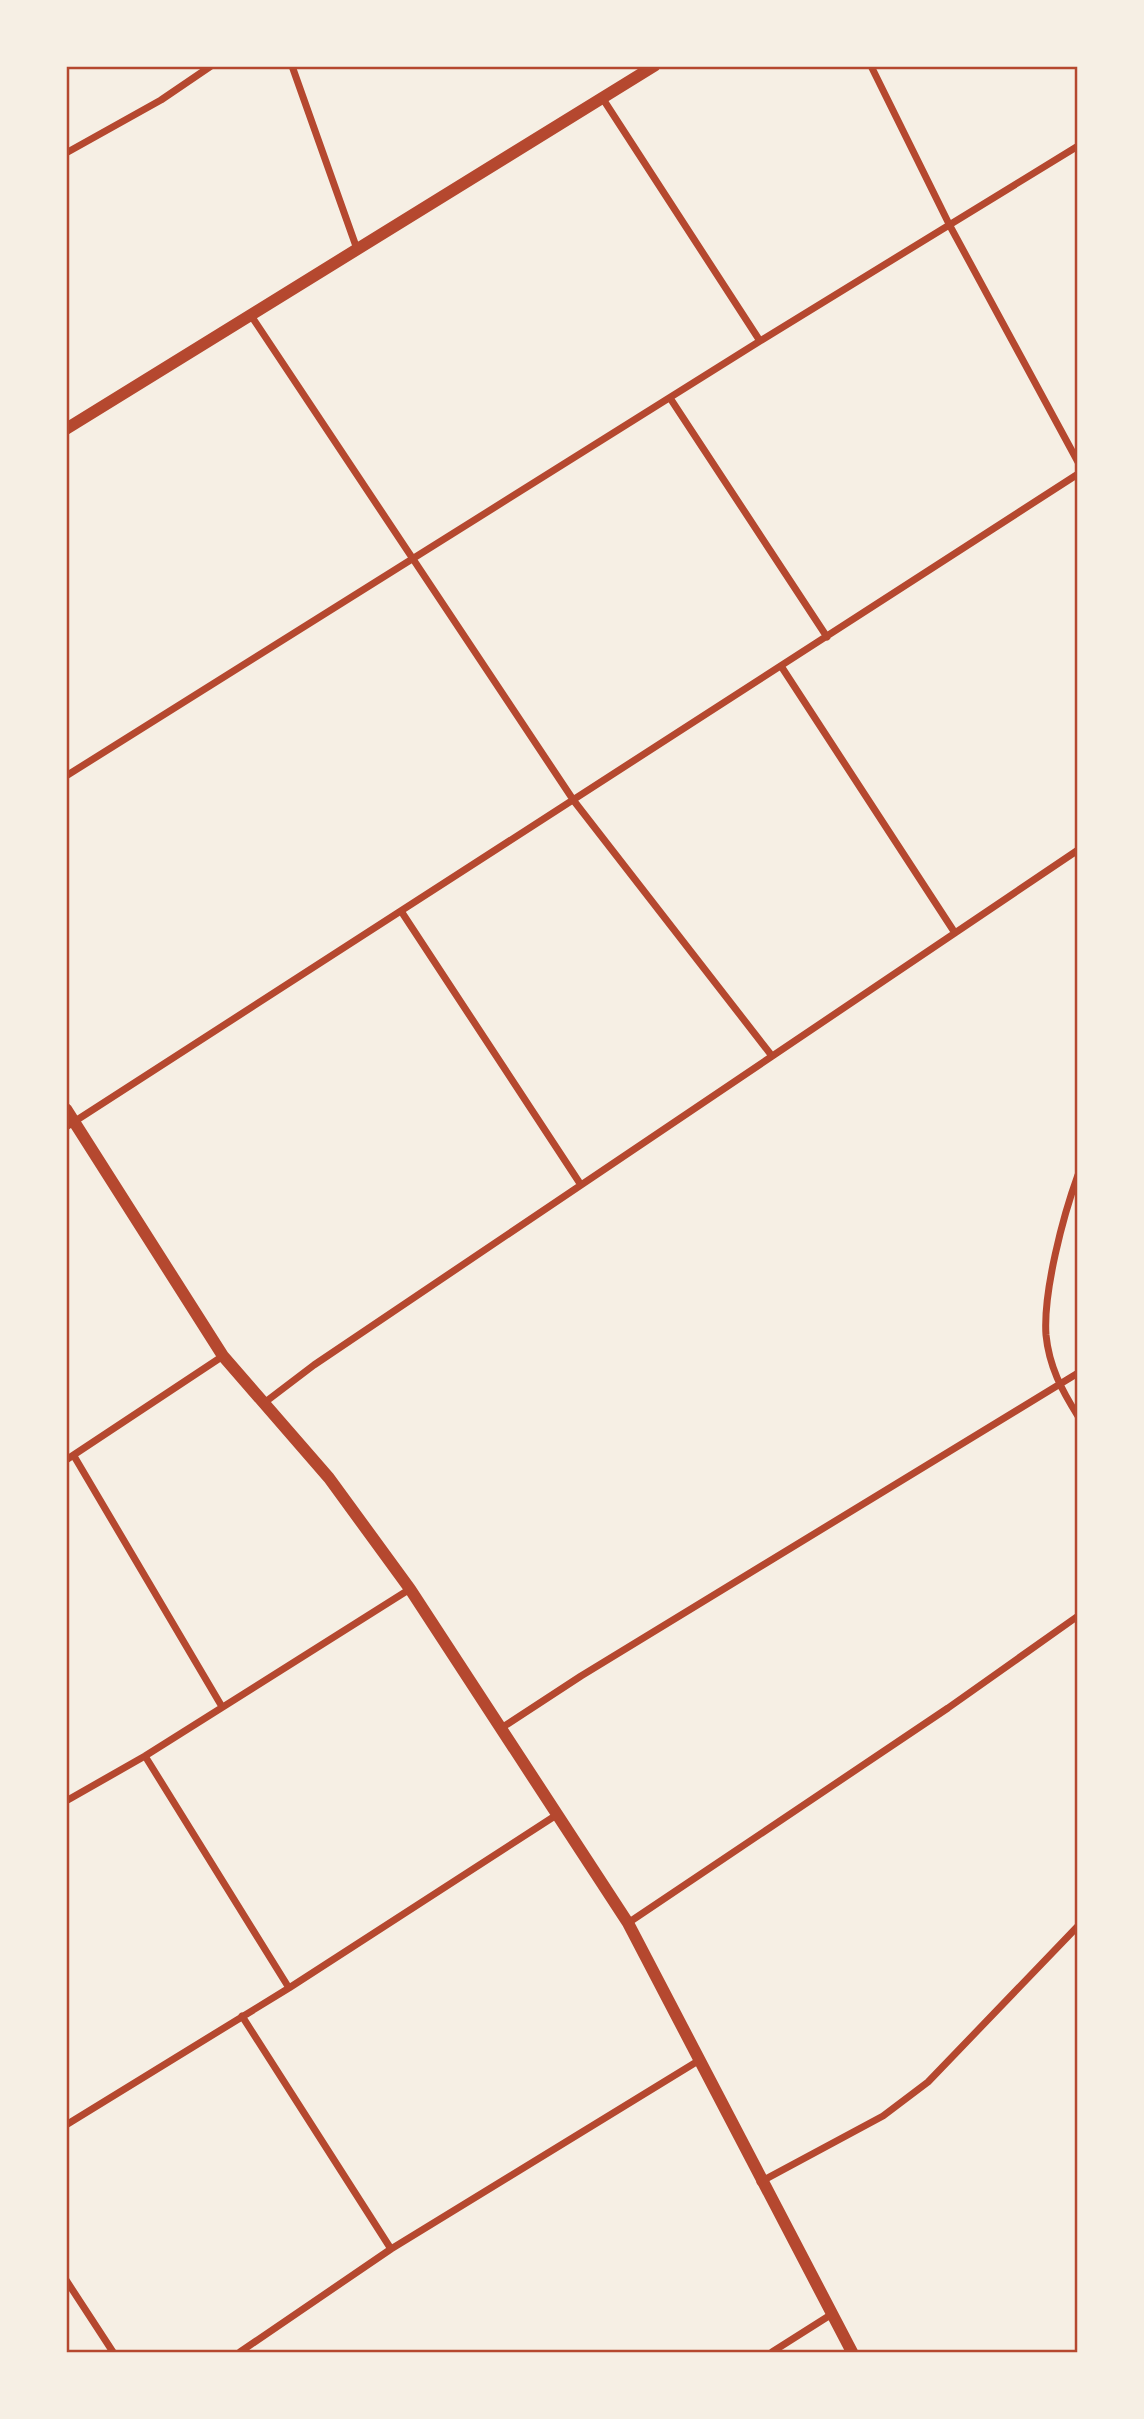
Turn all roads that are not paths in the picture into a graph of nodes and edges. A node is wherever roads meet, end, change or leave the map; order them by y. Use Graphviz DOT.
graph roads {
  1 [pos="211,66"];
  2 [pos="292,66"];
  3 [pos="654,66"];
  4 [pos="871,66"];
  5 [pos="603,99"];
  6 [pos="1077,146"];
  7 [pos="66,153"];
  8 [pos="950,226"];
  9 [pos="357,249"];
  10 [pos="250,314"];
  11 [pos="760,341"];
  12 [pos="670,398"];
  13 [pos="66,429"];
  14 [pos="1077,463"];
  15 [pos="1077,474"];
  16 [pos="413,559"];
  17 [pos="827,636"];
  18 [pos="781,666"];
  19 [pos="66,776"];
  20 [pos="574,801"];
  21 [pos="1077,850"];
  22 [pos="401,911"];
  23 [pos="955,933"];
  24 [pos="772,1056"];
  25 [pos="66,1109"];
  26 [pos="71,1125"];
  27 [pos="1077,1175"];
  28 [pos="581,1185"];
  29 [pos="223,1356"];
  30 [pos="1077,1373"];
  31 [pos="1059,1385"];
  32 [pos="264,1403"];
  33 [pos="1077,1416"];
  34 [pos="70,1458"];
  35 [pos="410,1589"];
  36 [pos="1077,1616"];
  37 [pos="221,1705"];
  38 [pos="503,1727"];
  39 [pos="145,1756"];
  40 [pos="66,1801"];
  41 [pos="558,1813"];
  42 [pos="628,1923"];
  43 [pos="1077,1926"];
  44 [pos="289,1988"];
  45 [pos="242,2017"];
  46 [pos="698,2061"];
  47 [pos="66,2125"];
  48 [pos="760,2182"];
  49 [pos="391,2249"];
  50 [pos="66,2280"];
  51 [pos="832,2314"];
  52 [pos="113,2353"];
  53 [pos="240,2353"];
  54 [pos="772,2353"];
  55 [pos="852,2353"];
  1 -- 7 [label="street"];
  2 -- 9 [label="street"];
  3 -- 5 [label="street"];
  4 -- 8 [label="street"];
  5 -- 9 [label="street"];
  5 -- 11 [label="street"];
  6 -- 8 [label="street"];
  8 -- 11 [label="street"];
  8 -- 14 [label="street"];
  9 -- 10 [label="street"];
  10 -- 13 [label="street"];
  10 -- 16 [label="street"];
  11 -- 12 [label="street"];
  12 -- 16 [label="street"];
  12 -- 17 [label="street"];
  15 -- 17 [label="street"];
  16 -- 19 [label="street"];
  16 -- 20 [label="street"];
  17 -- 18 [label="street"];
  18 -- 20 [label="street"];
  18 -- 23 [label="street"];
  20 -- 22 [label="street"];
  20 -- 24 [label="street"];
  21 -- 23 [label="street"];
  22 -- 26 [label="street"];
  22 -- 28 [label="street"];
  23 -- 24 [label="street"];
  24 -- 28 [label="street"];
  25 -- 26 [label="street"];
  26 -- 29 [label="street"];
  27 -- 31 [label="street"];
  28 -- 32 [label="street"];
  29 -- 32 [label="street"];
  29 -- 34 [label="street"];
  30 -- 31 [label="street"];
  31 -- 33 [label="street"];
  31 -- 38 [label="street"];
  32 -- 35 [label="street"];
  34 -- 37 [label="street"];
  35 -- 37 [label="street"];
  35 -- 38 [label="street"];
  36 -- 42 [label="street"];
  37 -- 39 [label="street"];
  38 -- 41 [label="street"];
  39 -- 40 [label="street"];
  39 -- 44 [label="street"];
  41 -- 42 [label="street"];
  41 -- 44 [label="street"];
  42 -- 46 [label="street"];
  43 -- 48 [label="street"];
  44 -- 45 [label="street"];
  45 -- 47 [label="street"];
  45 -- 49 [label="street"];
  46 -- 48 [label="street"];
  46 -- 49 [label="street"];
  48 -- 51 [label="street"];
  49 -- 53 [label="street"];
  50 -- 52 [label="street"];
  51 -- 54 [label="street"];
  51 -- 55 [label="street"];
}
